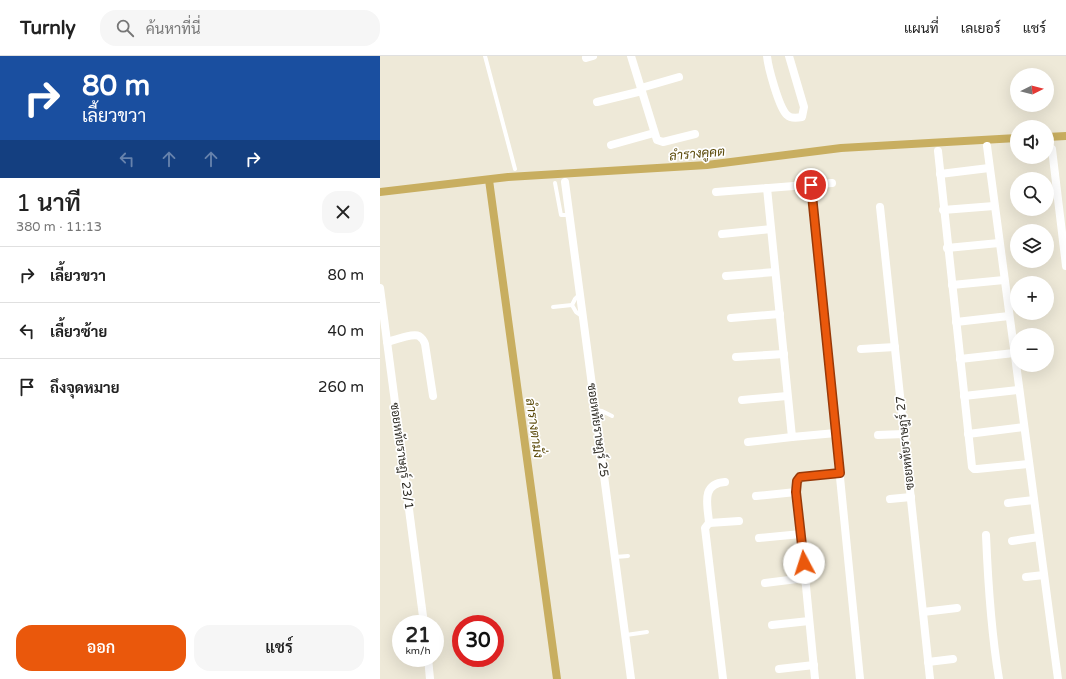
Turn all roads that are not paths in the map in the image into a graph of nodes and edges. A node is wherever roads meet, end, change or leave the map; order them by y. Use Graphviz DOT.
graph roads {
  1 [pos="485,56"];
  2 [pos="631,56"];
  3 [pos="767,56"];
  4 [pos="789,56"];
  5 [pos="679,77"];
  6 [pos="641,90"];
  7 [pos="597,102"];
  8 [pos="654,133"];
  9 [pos="695,134"];
  10 [pos="611,145"];
  11 [pos="987,146"];
  12 [pos="938,151"];
  13 [pos="1054,164"];
  14 [pos="989,168"];
  15 [pos="515,169"];
  16 [pos="940,174"];
  17 [pos="565,182"];
  18 [pos="555,183"];
  19 [pos="832,183"];
  20 [pos="811,185"];
  21 [pos="767,188"];
  22 [pos="716,192"];
  23 [pos="880,206"];
  24 [pos="994,206"];
  25 [pos="943,210"];
  26 [pos="569,215"];
  27 [pos="771,229"];
  28 [pos="722,234"];
  29 [pos="999,243"];
  30 [pos="947,248"];
  31 [pos="1066,266"];
  32 [pos="775,272"];
  33 [pos="726,276"];
  34 [pos="1004,280"];
  35 [pos="952,285"];
  36 [pos="380,288"];
  37 [pos="580,295"];
  38 [pos="572,305"];
  39 [pos="554,307"];
  40 [pos="780,314"];
  41 [pos="583,316"];
  42 [pos="1009,316"];
  43 [pos="731,318"];
  44 [pos="956,322"];
  45 [pos="1011,328"];
  46 [pos="387,342"];
  47 [pos="895,347"];
  48 [pos="861,348"];
  49 [pos="1010,353"];
  50 [pos="784,354"];
  51 [pos="736,358"];
  52 [pos="960,359"];
  53 [pos="1016,372"];
  54 [pos="1018,390"];
  55 [pos="433,396"];
  56 [pos="787,396"];
  57 [pos="964,396"];
  58 [pos="742,400"];
  59 [pos="595,410"];
  60 [pos="612,416"];
  61 [pos="1024,427"];
  62 [pos="836,433"];
  63 [pos="904,434"];
  64 [pos="968,434"];
  65 [pos="878,435"];
  66 [pos="792,437"];
  67 [pos="748,442"];
  68 [pos="1028,464"];
  69 [pos="840,473"];
  70 [pos="724,482"];
  71 [pos="796,492"];
  72 [pos="756,496"];
  73 [pos="911,498"];
  74 [pos="890,499"];
  75 [pos="1034,500"];
  76 [pos="1008,503"];
  77 [pos="739,521"];
  78 [pos="709,523"];
  79 [pos="801,534"];
  80 [pos="986,535"];
  81 [pos="759,538"];
  82 [pos="1039,538"];
  83 [pos="1012,541"];
  84 [pos="628,556"];
  85 [pos="615,557"];
  86 [pos="1044,575"];
  87 [pos="1026,577"];
  88 [pos="805,578"];
  89 [pos="765,583"];
  90 [pos="957,608"];
  91 [pos="923,612"];
  92 [pos="423,615"];
  93 [pos="810,621"];
  94 [pos="772,625"];
  95 [pos="647,632"];
  96 [pos="626,635"];
  97 [pos="953,659"];
  98 [pos="928,662"];
  99 [pos="814,665"];
  100 [pos="429,667"];
  101 [pos="779,669"];
  102 [pos="430,679"];
  103 [pos="631,679"];
  104 [pos="723,679"];
  105 [pos="815,679"];
  106 [pos="860,679"];
  107 [pos="930,679"];
  108 [pos="999,679"];
  109 [pos="1058,679"];
  1 -- 15 [label="lane"];
  2 -- 6 [label="street"];
  3 -- 4 [label="street"];
  5 -- 6 [label="street"];
  6 -- 7 [label="street"];
  6 -- 8 [label="street"];
  8 -- 9 [label="street"];
  8 -- 10 [label="street"];
  11 -- 14 [label="street"];
  12 -- 16 [label="street"];
  13 -- 31 [label="street"];
  14 -- 16 [label="street"];
  14 -- 24 [label="street"];
  16 -- 25 [label="street"];
  17 -- 26 [label="street, ซอยหทัยราษฎร์ 25"];
  18 -- 26 [label="lane"];
  19 -- 20 [label="street"];
  20 -- 21 [label="street"];
  20 -- 62 [label="street"];
  21 -- 22 [label="street"];
  21 -- 27 [label="street"];
  23 -- 47 [label="street, ซอยหทัยราษฎร์ 27"];
  24 -- 25 [label="street"];
  24 -- 29 [label="street"];
  25 -- 30 [label="street"];
  26 -- 37 [label="street, ซอยหทัยราษฎร์ 25"];
  27 -- 28 [label="street"];
  27 -- 32 [label="street"];
  29 -- 30 [label="street"];
  29 -- 34 [label="street"];
  30 -- 35 [label="street"];
  32 -- 33 [label="street"];
  32 -- 40 [label="street"];
  34 -- 35 [label="street"];
  34 -- 42 [label="street"];
  35 -- 44 [label="street"];
  36 -- 46 [label="street, ซอยหทัยราษฎร์ 23/1"];
  37 -- 38 [label="lane"];
  37 -- 41 [label="street, ซอยหทัยราษฎร์ 25"];
  38 -- 39 [label="lane"];
  38 -- 41 [label="lane"];
  40 -- 43 [label="street"];
  40 -- 50 [label="street"];
  41 -- 59 [label="street, ซอยหทัยราษฎร์ 25"];
  42 -- 44 [label="street"];
  42 -- 45 [label="street"];
  44 -- 52 [label="street"];
  46 -- 55 [label="street"];
  46 -- 92 [label="street, ซอยหทัยราษฎร์ 23/1"];
  47 -- 48 [label="street"];
  47 -- 63 [label="street, ซอยหทัยราษฎร์ 27"];
  49 -- 52 [label="street"];
  50 -- 51 [label="street"];
  50 -- 56 [label="street"];
  52 -- 57 [label="street"];
  53 -- 54 [label="street"];
  54 -- 57 [label="street"];
  54 -- 61 [label="street"];
  56 -- 58 [label="street"];
  56 -- 66 [label="street"];
  57 -- 64 [label="street"];
  59 -- 60 [label="lane"];
  59 -- 85 [label="street, ซอยหทัยราษฎร์ 25"];
  61 -- 64 [label="street"];
  61 -- 68 [label="street"];
  62 -- 66 [label="street"];
  62 -- 69 [label="street"];
  63 -- 65 [label="street"];
  63 -- 73 [label="street, ซอยหทัยราษฎร์ 27"];
  64 -- 68 [label="street"];
  66 -- 67 [label="street"];
  68 -- 75 [label="street"];
  69 -- 71 [label="street"];
  69 -- 106 [label="street"];
  70 -- 78 [label="street"];
  71 -- 72 [label="street"];
  71 -- 79 [label="street"];
  73 -- 74 [label="street"];
  73 -- 91 [label="street, ซอยหทัยราษฎร์ 27"];
  75 -- 76 [label="street"];
  75 -- 82 [label="street"];
  77 -- 78 [label="street"];
  78 -- 104 [label="street"];
  79 -- 81 [label="street"];
  79 -- 88 [label="street"];
  80 -- 108 [label="street"];
  82 -- 83 [label="street"];
  82 -- 86 [label="street"];
  84 -- 85 [label="lane"];
  85 -- 96 [label="street, ซอยหทัยราษฎร์ 25"];
  86 -- 87 [label="street"];
  86 -- 109 [label="street"];
  88 -- 89 [label="street"];
  88 -- 93 [label="street"];
  90 -- 91 [label="street"];
  91 -- 98 [label="street, ซอยหทัยราษฎร์ 27"];
  93 -- 94 [label="street"];
  93 -- 99 [label="street"];
  95 -- 96 [label="lane"];
  96 -- 103 [label="street, ซอยหทัยราษฎร์ 25"];
  97 -- 98 [label="street"];
  98 -- 107 [label="street, ซอยหทัยราษฎร์ 27"];
  99 -- 101 [label="street"];
  99 -- 105 [label="street"];
  100 -- 102 [label="street"];
}
